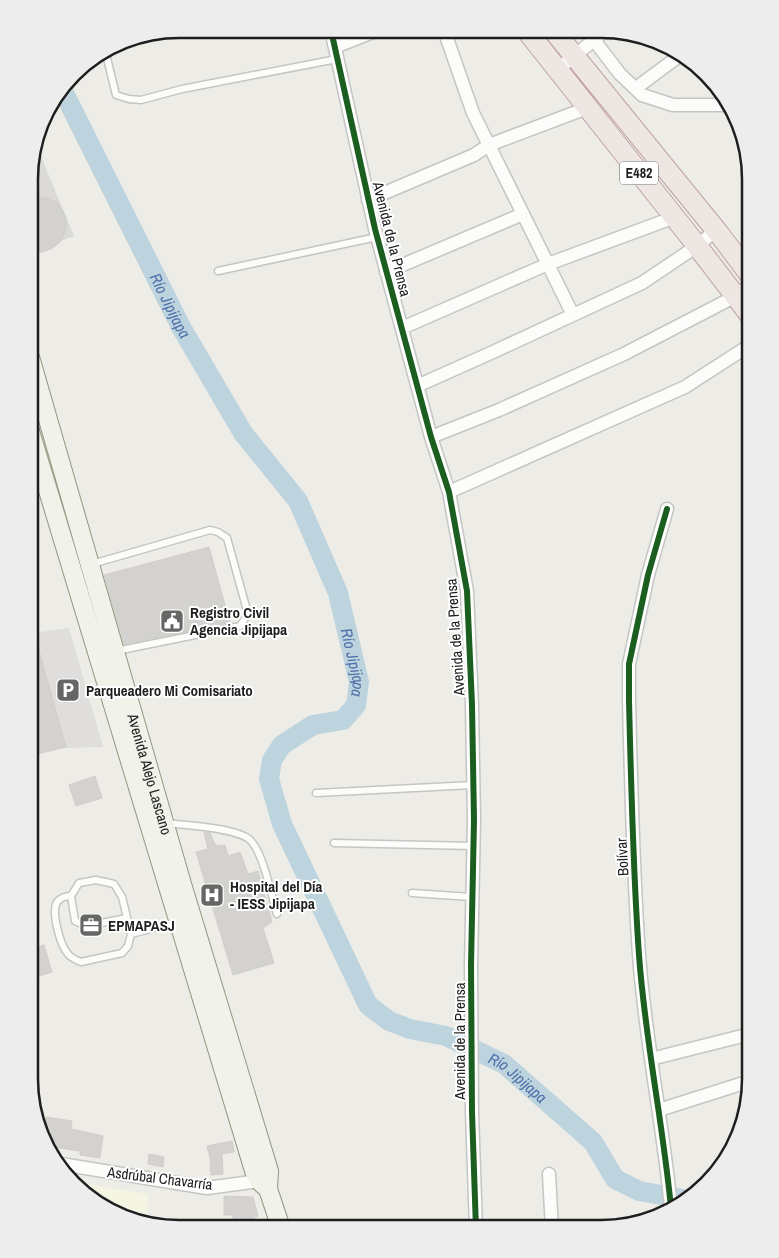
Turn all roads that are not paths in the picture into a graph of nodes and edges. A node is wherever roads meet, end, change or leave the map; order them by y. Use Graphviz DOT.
graph roads {
  1 [pos="333,38"];
  2 [pos="363,38"];
  3 [pos="447,38"];
  4 [pos="532,38"];
  5 [pos="560,38"];
  6 [pos="588,38"];
  7 [pos="592,38"];
  8 [pos="336,53"];
  9 [pos="574,56"];
  10 [pos="107,57"];
  11 [pos="675,59"];
  12 [pos="556,70"];
  13 [pos="636,88"];
  14 [pos="721,105"];
  15 [pos="587,108"];
  16 [pos="489,145"];
  17 [pos="368,200"];
  18 [pos="522,214"];
  19 [pos="675,217"];
  20 [pos="716,230"];
  21 [pos="377,237"];
  22 [pos="697,246"];
  23 [pos="548,264"];
  24 [pos="742,264"];
  25 [pos="218,271"];
  26 [pos="386,272"];
  27 [pos="742,289"];
  28 [pos="742,291"];
  29 [pos="573,315"];
  30 [pos="402,328"];
  31 [pos="742,350"];
  32 [pos="38,386"];
  33 [pos="417,386"];
  34 [pos="431,437"];
  35 [pos="38,458"];
  36 [pos="449,492"];
  37 [pos="667,509"];
  38 [pos="89,564"];
  39 [pos="115,652"];
  40 [pos="473,785"];
  41 [pos="316,793"];
  42 [pos="164,823"];
  43 [pos="334,843"];
  44 [pos="474,846"];
  45 [pos="412,893"];
  46 [pos="71,896"];
  47 [pos="472,897"];
  48 [pos="277,914"];
  49 [pos="127,918"];
  50 [pos="178,922"];
  51 [pos="131,934"];
  52 [pos="741,1036"];
  53 [pos="651,1060"];
  54 [pos="741,1084"];
  55 [pos="659,1110"];
  56 [pos="67,1165"];
  57 [pos="549,1174"];
  58 [pos="263,1185"];
  59 [pos="670,1202"];
  60 [pos="278,1220"];
  61 [pos="476,1220"];
  62 [pos="552,1220"];
  1 -- 8 [label="street, Avenida de la Prensa"];
  2 -- 8 [label="street"];
  3 -- 16 [label="street"];
  4 -- 12 [label="highway, E482"];
  5 -- 9 [label="highway, E482"];
  6 -- 9 [label="street"];
  7 -- 13 [label="street"];
  8 -- 10 [label="lane"];
  8 -- 17 [label="street, Avenida de la Prensa"];
  9 -- 12 [label="street"];
  9 -- 20 [label="highway, E482"];
  11 -- 13 [label="street"];
  12 -- 15 [label="highway, E482"];
  13 -- 14 [label="street"];
  15 -- 16 [label="street"];
  15 -- 19 [label="highway, E482"];
  16 -- 17 [label="street"];
  16 -- 18 [label="street"];
  17 -- 21 [label="street, Avenida de la Prensa"];
  18 -- 23 [label="street"];
  18 -- 26 [label="street"];
  19 -- 22 [label="highway, E482"];
  19 -- 23 [label="street"];
  20 -- 22 [label="street"];
  20 -- 24 [label="highway, E482"];
  21 -- 25 [label="lane"];
  21 -- 26 [label="street, Avenida de la Prensa"];
  22 -- 27 [label="highway, E482"];
  22 -- 29 [label="street"];
  23 -- 29 [label="street"];
  23 -- 30 [label="street"];
  26 -- 30 [label="street, Avenida de la Prensa"];
  28 -- 34 [label="street"];
  29 -- 33 [label="street"];
  30 -- 33 [label="street, Avenida de la Prensa"];
  31 -- 36 [label="street"];
  32 -- 38 [label="main road, Avenida Alejo Lascano"];
  33 -- 34 [label="street, Avenida de la Prensa"];
  34 -- 36 [label="street, Avenida de la Prensa"];
  35 -- 50 [label="main road, Avenida Alejo Lascano"];
  36 -- 40 [label="street, Avenida de la Prensa"];
  37 -- 53 [label="street, Bolívar"];
  38 -- 39 [label="main road, Avenida Alejo Lascano"];
  38 -- 39 [label="lane"];
  39 -- 42 [label="main road, Avenida Alejo Lascano"];
  40 -- 41 [label="lane"];
  40 -- 44 [label="street, Avenida de la Prensa"];
  42 -- 48 [label="lane"];
  42 -- 58 [label="main road, Avenida Alejo Lascano"];
  43 -- 44 [label="lane"];
  44 -- 47 [label="street, Avenida de la Prensa"];
  45 -- 47 [label="lane"];
  46 -- 49 [label="lane"];
  46 -- 49 [label="lane"];
  46 -- 51 [label="lane"];
  47 -- 61 [label="street, Avenida de la Prensa"];
  49 -- 51 [label="lane"];
  50 -- 51 [label="lane"];
  50 -- 58 [label="main road, Avenida Alejo Lascano"];
  52 -- 53 [label="street"];
  53 -- 55 [label="street, Bolívar"];
  54 -- 55 [label="street"];
  55 -- 59 [label="street, Bolívar"];
  56 -- 58 [label="street, Asdrúbal Chavarría"];
  57 -- 62 [label="street"];
  58 -- 60 [label="main road, Avenida Alejo Lascano"];
}
